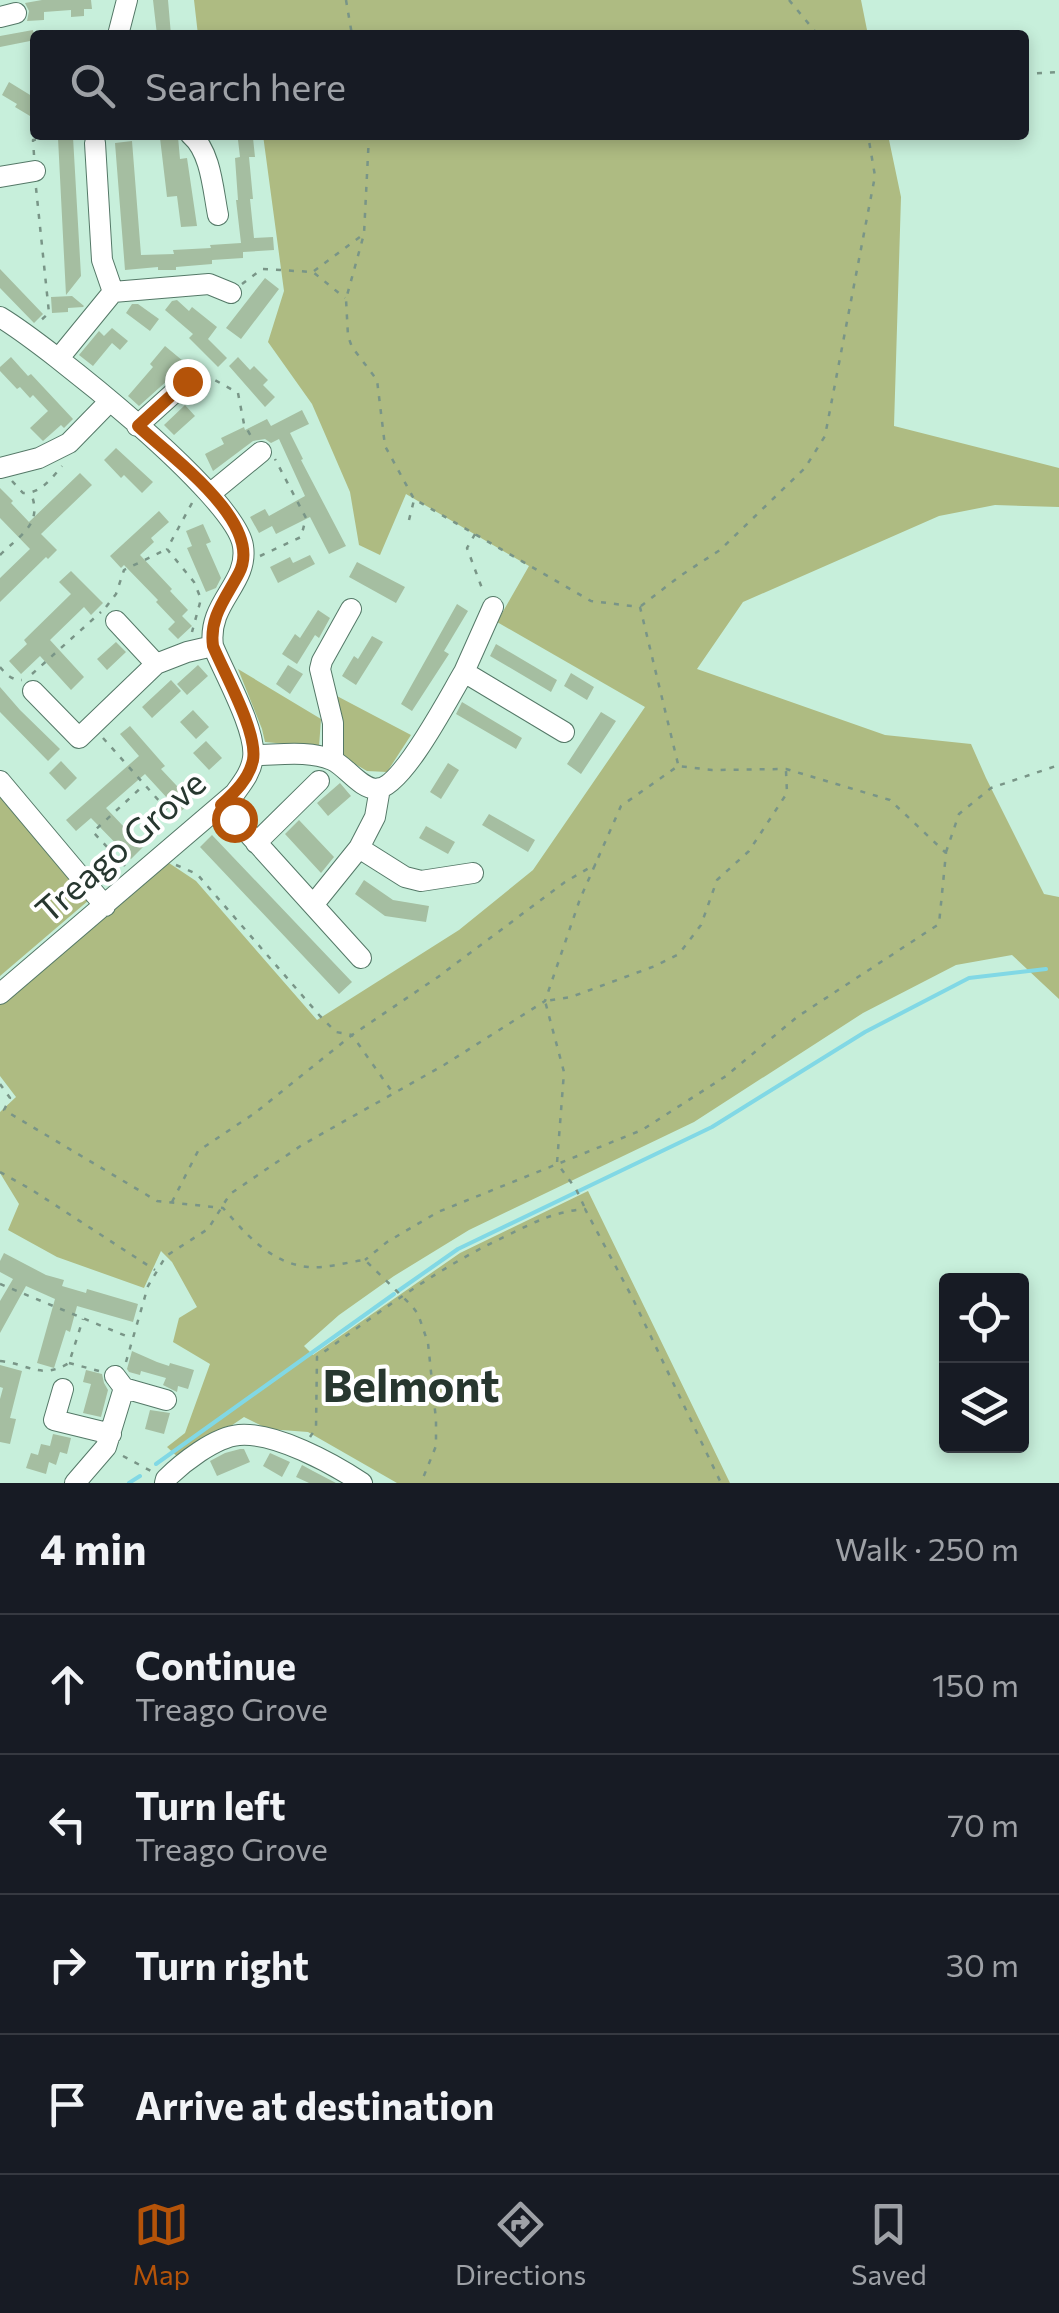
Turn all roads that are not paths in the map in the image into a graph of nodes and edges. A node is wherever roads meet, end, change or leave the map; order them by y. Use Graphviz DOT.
graph roads {
  1 [pos="127,0"];
  2 [pos="119,30"];
  3 [pos="197,140"];
  4 [pos="95,143"];
  5 [pos="34,171"];
  6 [pos="0,177"];
  7 [pos="218,215"];
  8 [pos="113,292"];
  9 [pos="231,292"];
  10 [pos="0,317"];
  11 [pos="59,358"];
  12 [pos="187,381"];
  13 [pos="109,402"];
  14 [pos="138,426"];
  15 [pos="262,452"];
  16 [pos="2,467"];
  17 [pos="206,489"];
  18 [pos="352,609"];
  19 [pos="492,610"];
  20 [pos="116,621"];
  21 [pos="213,646"];
  22 [pos="156,664"];
  23 [pos="464,672"];
  24 [pos="33,691"];
  25 [pos="564,732"];
  26 [pos="254,754"];
  27 [pos="333,760"];
  28 [pos="0,781"];
  29 [pos="319,782"];
  30 [pos="380,788"];
  31 [pos="360,848"];
  32 [pos="473,874"];
  33 [pos="313,905"];
  34 [pos="104,906"];
  35 [pos="362,958"];
  36 [pos="0,994"];
  37 [pos="63,1389"];
  38 [pos="166,1400"];
  39 [pos="108,1440"];
  40 [pos="165,1481"];
  41 [pos="75,1483"];
  42 [pos="362,1483"];
  1 -- 2 [label="street"];
  3 -- 7 [label="street"];
  4 -- 8 [label="street"];
  5 -- 6 [label="street"];
  8 -- 9 [label="street"];
  8 -- 11 [label="street"];
  10 -- 11 [label="street"];
  11 -- 13 [label="street"];
  12 -- 14 [label="street"];
  13 -- 14 [label="street"];
  13 -- 16 [label="street"];
  14 -- 17 [label="street"];
  15 -- 17 [label="street"];
  17 -- 21 [label="street"];
  18 -- 27 [label="street"];
  19 -- 23 [label="street"];
  20 -- 22 [label="street"];
  21 -- 22 [label="street"];
  21 -- 26 [label="street"];
  22 -- 24 [label="street"];
  23 -- 25 [label="street"];
  23 -- 30 [label="street"];
  26 -- 27 [label="street"];
  26 -- 34 [label="street, Treago Grove"];
  27 -- 30 [label="street"];
  28 -- 34 [label="street"];
  29 -- 33 [label="street"];
  30 -- 31 [label="street"];
  31 -- 32 [label="street"];
  31 -- 33 [label="street"];
  33 -- 35 [label="street"];
  34 -- 36 [label="street, Treago Grove"];
  37 -- 39 [label="street"];
  38 -- 39 [label="street"];
  39 -- 41 [label="street"];
  40 -- 42 [label="street"];
}
